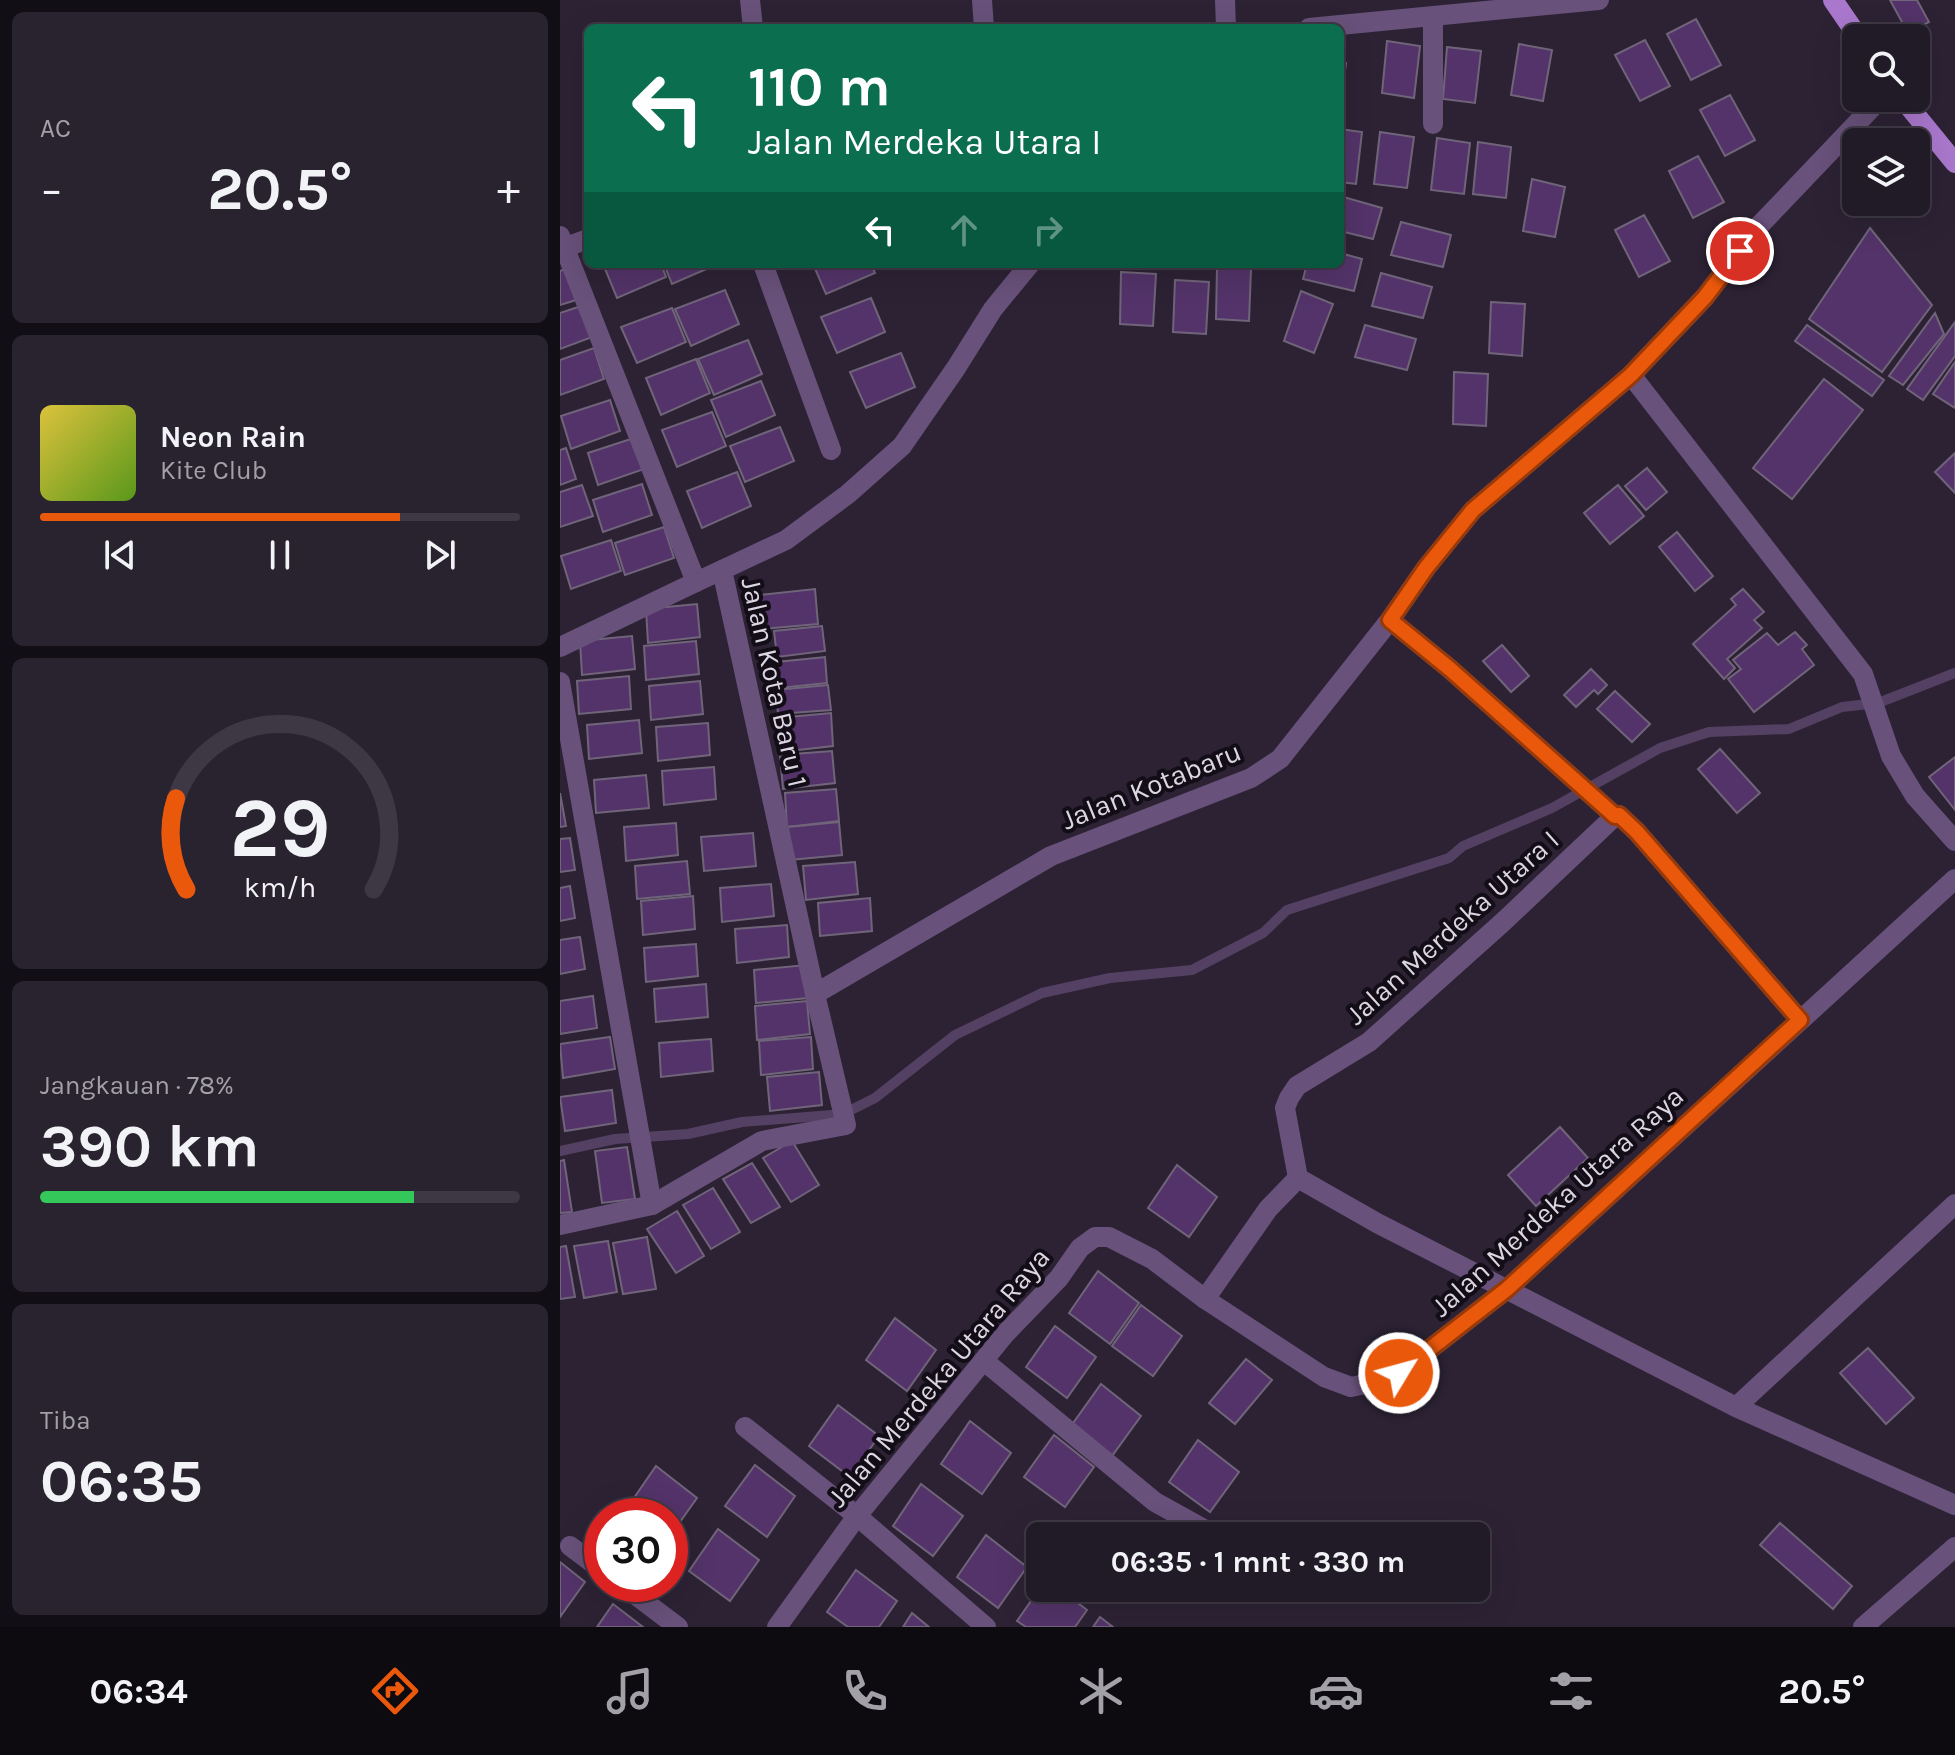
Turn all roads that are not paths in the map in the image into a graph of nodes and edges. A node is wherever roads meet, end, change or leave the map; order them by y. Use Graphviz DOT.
graph roads {
  1 [pos="750,0"];
  2 [pos="982,0"];
  3 [pos="1225,0"];
  4 [pos="1599,0"];
  5 [pos="1833,0"];
  6 [pos="1433,17"];
  7 [pos="753,24"];
  8 [pos="984,24"];
  9 [pos="1226,24"];
  10 [pos="1849,24"];
  11 [pos="1344,25"];
  12 [pos="1868,112"];
  13 [pos="1913,112"];
  14 [pos="1433,124"];
  15 [pos="1955,163"];
  16 [pos="584,240"];
  17 [pos="561,244"];
  18 [pos="764,268"];
  19 [pos="1027,268"];
  20 [pos="1631,375"];
  21 [pos="831,450"];
  22 [pos="722,570"];
  23 [pos="696,582"];
  24 [pos="1390,620"];
  25 [pos="560,647"];
  26 [pos="560,682"];
  27 [pos="1615,816"];
  28 [pos="1955,841"];
  29 [pos="1955,879"];
  30 [pos="815,994"];
  31 [pos="1800,1020"];
  32 [pos="1298,1178"];
  33 [pos="1955,1204"];
  34 [pos="652,1205"];
  35 [pos="560,1225"];
  36 [pos="1507,1289"];
  37 [pos="1205,1299"];
  38 [pos="984,1361"];
  39 [pos="1736,1407"];
  40 [pos="745,1427"];
  41 [pos="1955,1505"];
  42 [pos="857,1516"];
  43 [pos="1191,1522"];
  44 [pos="570,1546"];
  45 [pos="1955,1547"];
  46 [pos="584,1556"];
  47 [pos="645,1602"];
  48 [pos="678,1627"];
  49 [pos="777,1627"];
  50 [pos="986,1627"];
  51 [pos="1863,1627"];
  1 -- 7 [label="street"];
  2 -- 8 [label="street"];
  3 -- 9 [label="street"];
  4 -- 6 [label="street"];
  5 -- 10 [label="main road"];
  6 -- 11 [label="street"];
  6 -- 14 [label="street"];
  12 -- 20 [label="street, Jalan Kotabaru"];
  13 -- 15 [label="main road"];
  16 -- 17 [label="street"];
  17 -- 23 [label="street, Jalan Kota Baru 1"];
  18 -- 21 [label="street"];
  19 -- 22 [label="street"];
  20 -- 24 [label="street, Jalan Kotabaru"];
  20 -- 28 [label="street"];
  22 -- 23 [label="street, Jalan Kota Baru 1"];
  22 -- 30 [label="street, Jalan Kota Baru 1"];
  23 -- 25 [label="street"];
  24 -- 27 [label="street"];
  24 -- 30 [label="street, Jalan Kotabaru"];
  26 -- 34 [label="street"];
  27 -- 31 [label="street"];
  27 -- 32 [label="street, Jalan Merdeka Utara I"];
  29 -- 31 [label="street, Jalan Merdeka Utara Raya"];
  30 -- 34 [label="street"];
  31 -- 36 [label="street, Jalan Merdeka Utara Raya"];
  32 -- 36 [label="street"];
  32 -- 37 [label="street"];
  33 -- 39 [label="street"];
  34 -- 35 [label="street"];
  36 -- 37 [label="street, Jalan Merdeka Utara Raya"];
  36 -- 39 [label="street"];
  37 -- 38 [label="street, Jalan Merdeka Utara Raya"];
  38 -- 42 [label="street, Jalan Merdeka Utara Raya"];
  38 -- 43 [label="street"];
  39 -- 41 [label="street"];
  40 -- 42 [label="street"];
  42 -- 49 [label="street, Jalan Merdeka Utara Raya"];
  42 -- 50 [label="street"];
  44 -- 46 [label="street"];
  45 -- 51 [label="street"];
  47 -- 48 [label="street"];
}
